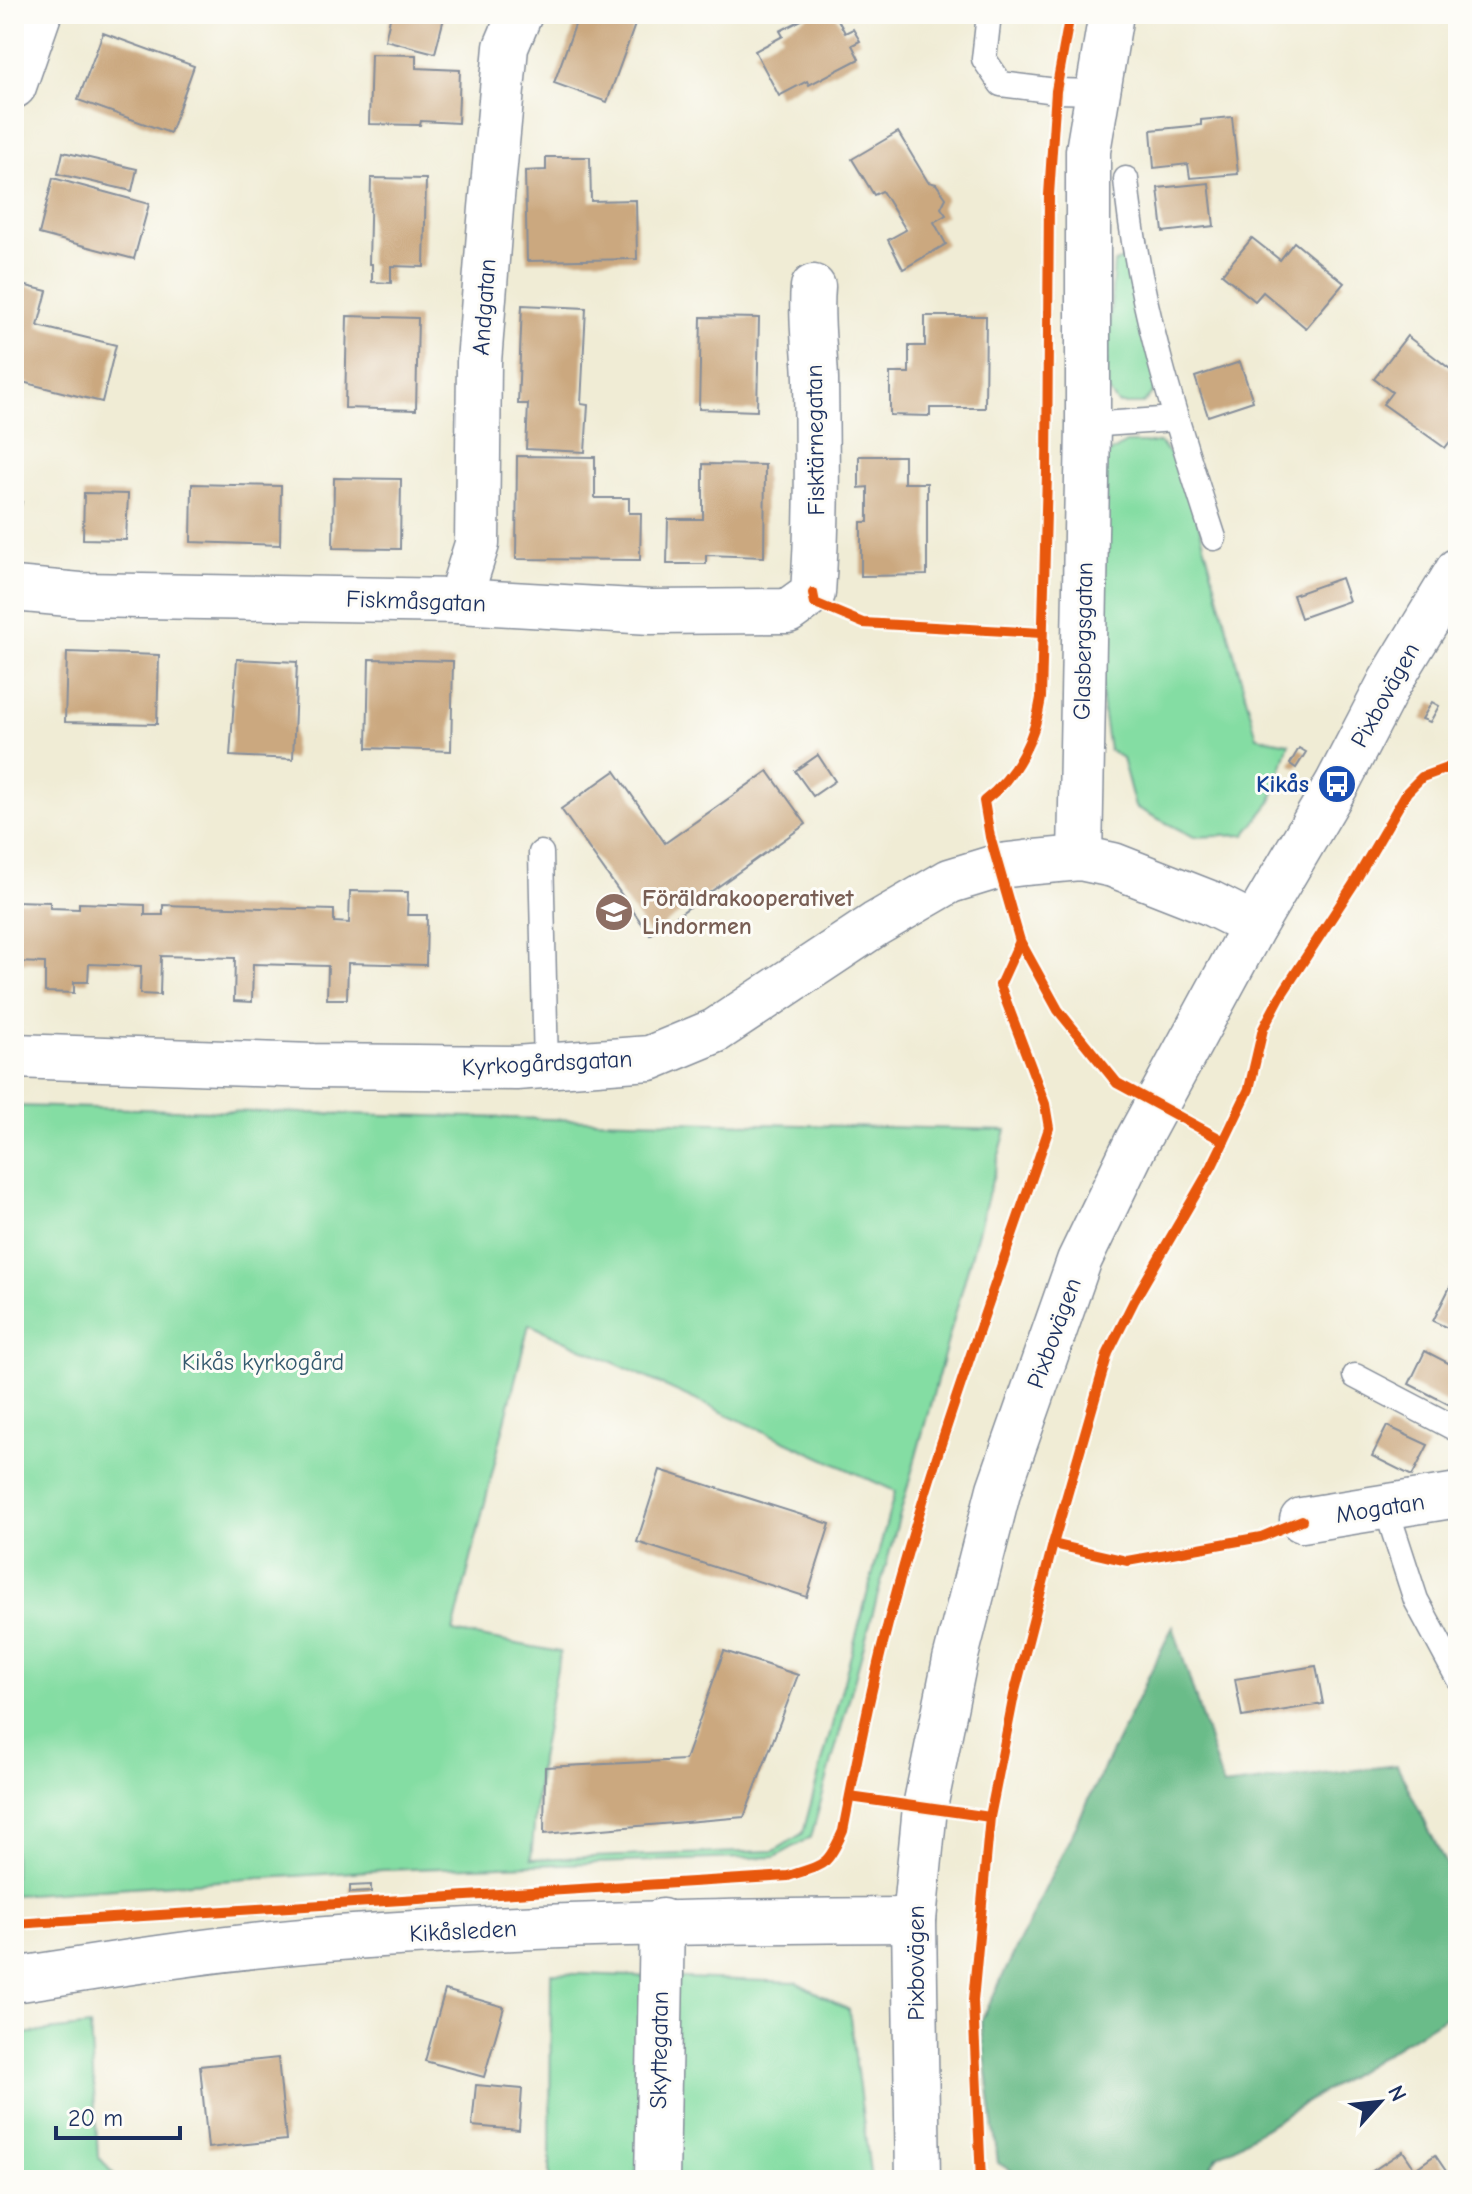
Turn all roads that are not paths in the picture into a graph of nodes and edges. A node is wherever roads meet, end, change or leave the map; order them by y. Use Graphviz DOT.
graph roads {
  1 [pos="39,14"];
  2 [pos="520,14"];
  3 [pos="989,14"];
  4 [pos="1111,14"];
  5 [pos="14,86"];
  6 [pos="1098,92"];
  7 [pos="1126,179"];
  8 [pos="813,287"];
  9 [pos="1175,419"];
  10 [pos="1088,425"];
  11 [pos="1214,538"];
  12 [pos="1458,570"];
  13 [pos="14,589"];
  14 [pos="813,593"];
  15 [pos="459,601"];
  16 [pos="541,853"];
  17 [pos="1080,858"];
  18 [pos="1254,925"];
  19 [pos="14,1056"];
  20 [pos="546,1068"];
  21 [pos="1355,1376"];
  22 [pos="1458,1430"];
  23 [pos="1458,1495"];
  24 [pos="1386,1508"];
  25 [pos="1302,1520"];
  26 [pos="1458,1678"];
  27 [pos="914,1920"];
  28 [pos="662,1921"];
  29 [pos="14,1980"];
  30 [pos="657,2180"];
  31 [pos="918,2180"];
  1 -- 5 [label="street"];
  2 -- 15 [label="street, Andgatan"];
  3 -- 6 [label="lane"];
  4 -- 6 [label="street, Glasbergsgatan"];
  6 -- 10 [label="street, Glasbergsgatan"];
  7 -- 9 [label="lane"];
  8 -- 14 [label="street, Fisktärnegatan"];
  9 -- 10 [label="lane"];
  9 -- 11 [label="lane"];
  10 -- 17 [label="street, Glasbergsgatan"];
  12 -- 18 [label="street, Pixbovägen"];
  13 -- 15 [label="street, Fiskmåsgatan"];
  14 -- 15 [label="street, Fiskmåsgatan"];
  16 -- 20 [label="lane"];
  17 -- 18 [label="street, Kyrkogårdsgatan"];
  17 -- 20 [label="street, Kyrkogårdsgatan"];
  18 -- 27 [label="street, Pixbovägen"];
  19 -- 20 [label="street, Kyrkogårdsgatan"];
  21 -- 22 [label="lane"];
  23 -- 24 [label="street, Mogatan"];
  24 -- 25 [label="street, Mogatan"];
  24 -- 26 [label="lane"];
  27 -- 28 [label="street, Kikåsleden"];
  27 -- 31 [label="street, Pixbovägen"];
  28 -- 29 [label="street, Kikåsleden"];
  28 -- 30 [label="street, Skyttegatan"];
}
